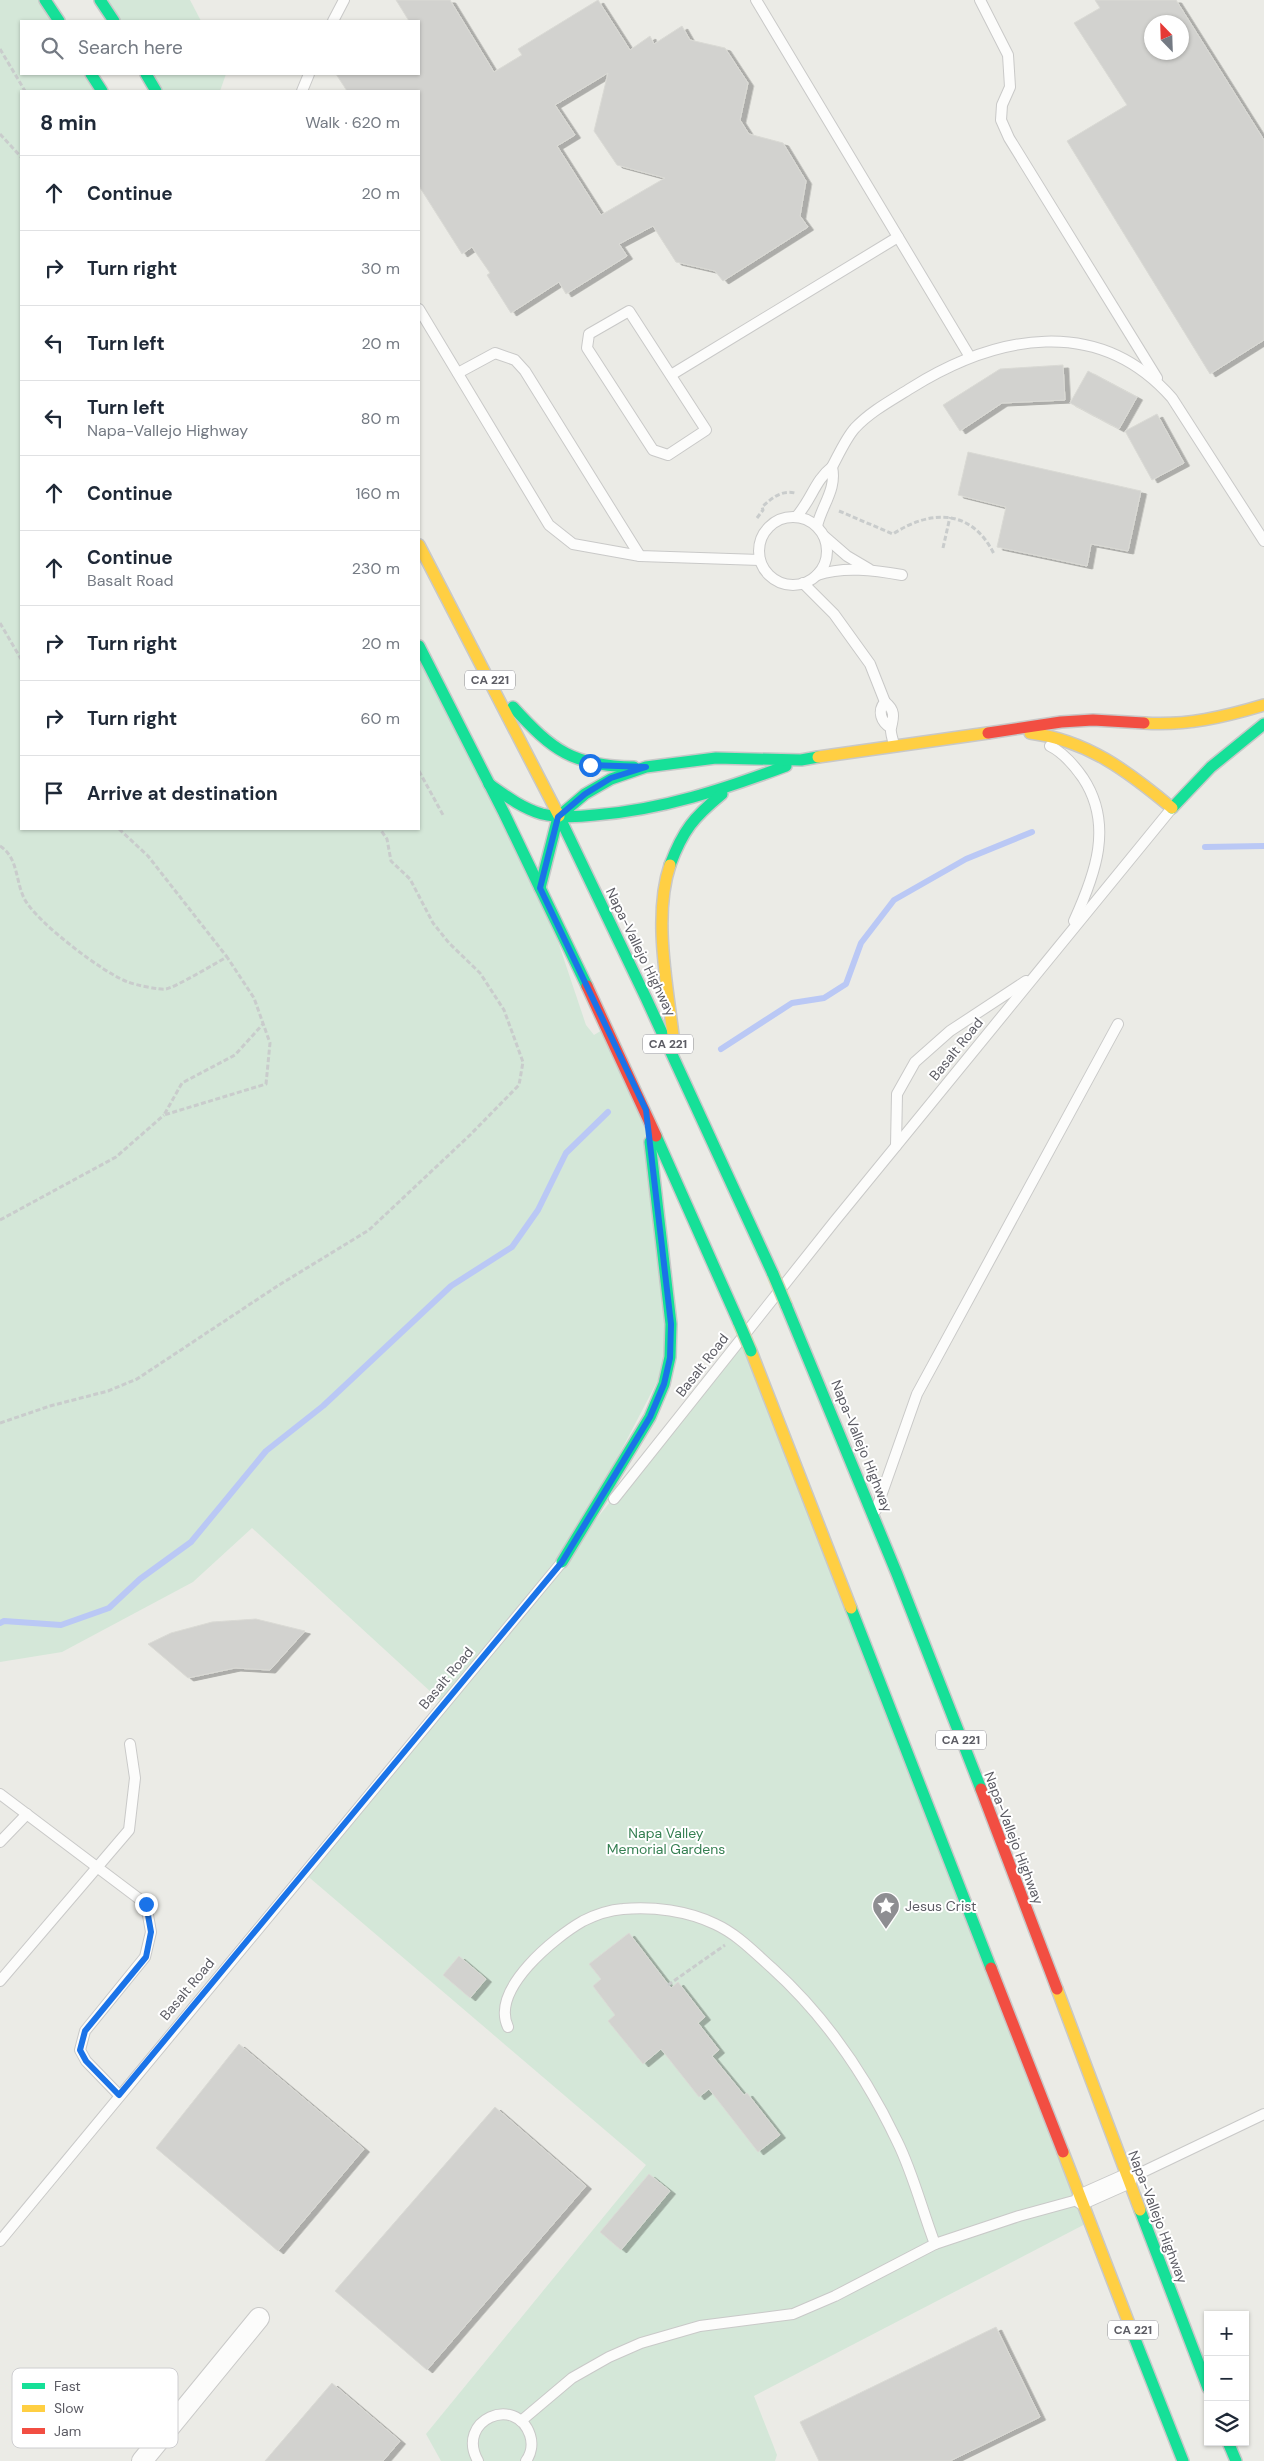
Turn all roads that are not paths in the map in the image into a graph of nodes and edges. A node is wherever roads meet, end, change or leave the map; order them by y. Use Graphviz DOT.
graph roads {
  1 [pos="46,0"];
  2 [pos="100,0"];
  3 [pos="344,0"];
  4 [pos="756,0"];
  5 [pos="980,0"];
  6 [pos="58,20"];
  7 [pos="113,20"];
  8 [pos="334,20"];
  9 [pos="92,75"];
  10 [pos="147,75"];
  11 [pos="309,75"];
  12 [pos="101,90"];
  13 [pos="155,90"];
  14 [pos="302,90"];
  15 [pos="898,237"];
  16 [pos="420,311"];
  17 [pos="970,357"];
  18 [pos="458,373"];
  19 [pos="671,375"];
  20 [pos="1161,385"];
  21 [pos="832,467"];
  22 [pos="796,517"];
  23 [pos="817,526"];
  24 [pos="824,536"];
  25 [pos="1264,541"];
  26 [pos="420,547"];
  27 [pos="640,556"];
  28 [pos="760,560"];
  29 [pos="869,569"];
  30 [pos="817,575"];
  31 [pos="902,575"];
  32 [pos="803,583"];
  33 [pos="420,648"];
  34 [pos="490,682"];
  35 [pos="1264,705"];
  36 [pos="1264,724"];
  37 [pos="1004,732"];
  38 [pos="894,746"];
  39 [pos="801,760"];
  40 [pos="646,767"];
  41 [pos="751,778"];
  42 [pos="488,784"];
  43 [pos="1172,808"];
  44 [pos="558,817"];
  45 [pos="540,888"];
  46 [pos="1068,935"];
  47 [pos="1035,975"];
  48 [pos="1118,1024"];
  49 [pos="676,1059"];
  50 [pos="646,1110"];
  51 [pos="896,1146"];
  52 [pos="874,1516"];
  53 [pos="562,1562"];
  54 [pos="130,1744"];
  55 [pos="0,1794"];
  56 [pos="27,1814"];
  57 [pos="0,1842"];
  58 [pos="96,1868"];
  59 [pos="0,1981"];
  60 [pos="508,2027"];
  61 [pos="119,2095"];
  62 [pos="1264,2114"];
  63 [pos="1127,2179"];
  64 [pos="1082,2199"];
  65 [pos="0,2241"];
  66 [pos="935,2244"];
  67 [pos="259,2318"];
  68 [pos="1204,2378"];
  69 [pos="178,2421"];
  70 [pos="521,2421"];
  71 [pos="1230,2446"];
  72 [pos="157,2448"];
  73 [pos="148,2459"];
  74 [pos="478,2461"];
  75 [pos="526,2461"];
  76 [pos="1183,2461"];
  77 [pos="1236,2461"];
  1 -- 6 [label="main road"];
  2 -- 7 [label="main road"];
  3 -- 8 [label="lane"];
  4 -- 15 [label="lane"];
  5 -- 20 [label="lane"];
  9 -- 12 [label="main road"];
  10 -- 13 [label="main road"];
  11 -- 14 [label="lane"];
  15 -- 17 [label="lane"];
  15 -- 19 [label="lane"];
  16 -- 18 [label="lane"];
  17 -- 20 [label="lane"];
  17 -- 21 [label="lane"];
  18 -- 27 [label="lane"];
  18 -- 27 [label="lane"];
  19 -- 19 [label="lane"];
  20 -- 25 [label="lane"];
  21 -- 22 [label="lane"];
  21 -- 23 [label="lane"];
  22 -- 23 [label="lane"];
  22 -- 28 [label="lane"];
  23 -- 24 [label="lane"];
  24 -- 29 [label="lane"];
  24 -- 30 [label="lane"];
  26 -- 34 [label="main road, Napa-Vallejo Highway / CA 221"];
  27 -- 28 [label="lane"];
  28 -- 32 [label="lane"];
  29 -- 30 [label="lane"];
  29 -- 31 [label="lane"];
  30 -- 32 [label="lane"];
  32 -- 38 [label="lane"];
  33 -- 42 [label="main road, CA 221"];
  34 -- 40 [label="main road"];
  34 -- 44 [label="main road, Napa-Vallejo Highway / CA 221"];
  35 -- 37 [label="main road"];
  36 -- 43 [label="main road, Basalt Road"];
  37 -- 38 [label="main road"];
  37 -- 43 [label="main road"];
  37 -- 46 [label="lane"];
  38 -- 39 [label="main road"];
  39 -- 40 [label="main road"];
  39 -- 41 [label="main road"];
  40 -- 44 [label="main road"];
  41 -- 44 [label="main road"];
  41 -- 49 [label="main road"];
  42 -- 44 [label="main road"];
  42 -- 45 [label="main road, CA 221"];
  43 -- 46 [label="lane, Basalt Road"];
  44 -- 45 [label="main road"];
  44 -- 49 [label="main road, Napa-Vallejo Highway / CA 221"];
  45 -- 50 [label="main road, CA 221"];
  46 -- 47 [label="lane, Basalt Road"];
  47 -- 51 [label="lane, Basalt Road"];
  47 -- 51 [label="lane"];
  48 -- 52 [label="lane"];
  49 -- 52 [label="main road, Napa-Vallejo Highway / CA 221, bridge"];
  50 -- 53 [label="main road"];
  50 -- 64 [label="main road, CA 221, bridge"];
  51 -- 53 [label="lane, Basalt Road"];
  52 -- 63 [label="main road, Napa-Vallejo Highway / CA 221"];
  53 -- 61 [label="lane, Basalt Road"];
  54 -- 58 [label="lane"];
  55 -- 56 [label="lane"];
  56 -- 57 [label="lane"];
  56 -- 58 [label="lane"];
  58 -- 59 [label="lane"];
  58 -- 61 [label="lane"];
  60 -- 66 [label="lane"];
  61 -- 65 [label="lane, Basalt Road"];
  62 -- 63 [label="lane"];
  63 -- 64 [label="street"];
  63 -- 68 [label="main road, Napa-Vallejo Highway / CA 221"];
  64 -- 66 [label="lane"];
  64 -- 76 [label="main road, CA 221"];
  66 -- 70 [label="lane"];
  67 -- 69 [label="street"];
  70 -- 74 [label="lane"];
  70 -- 75 [label="lane"];
  71 -- 77 [label="main road"];
  72 -- 73 [label="street"];
}
